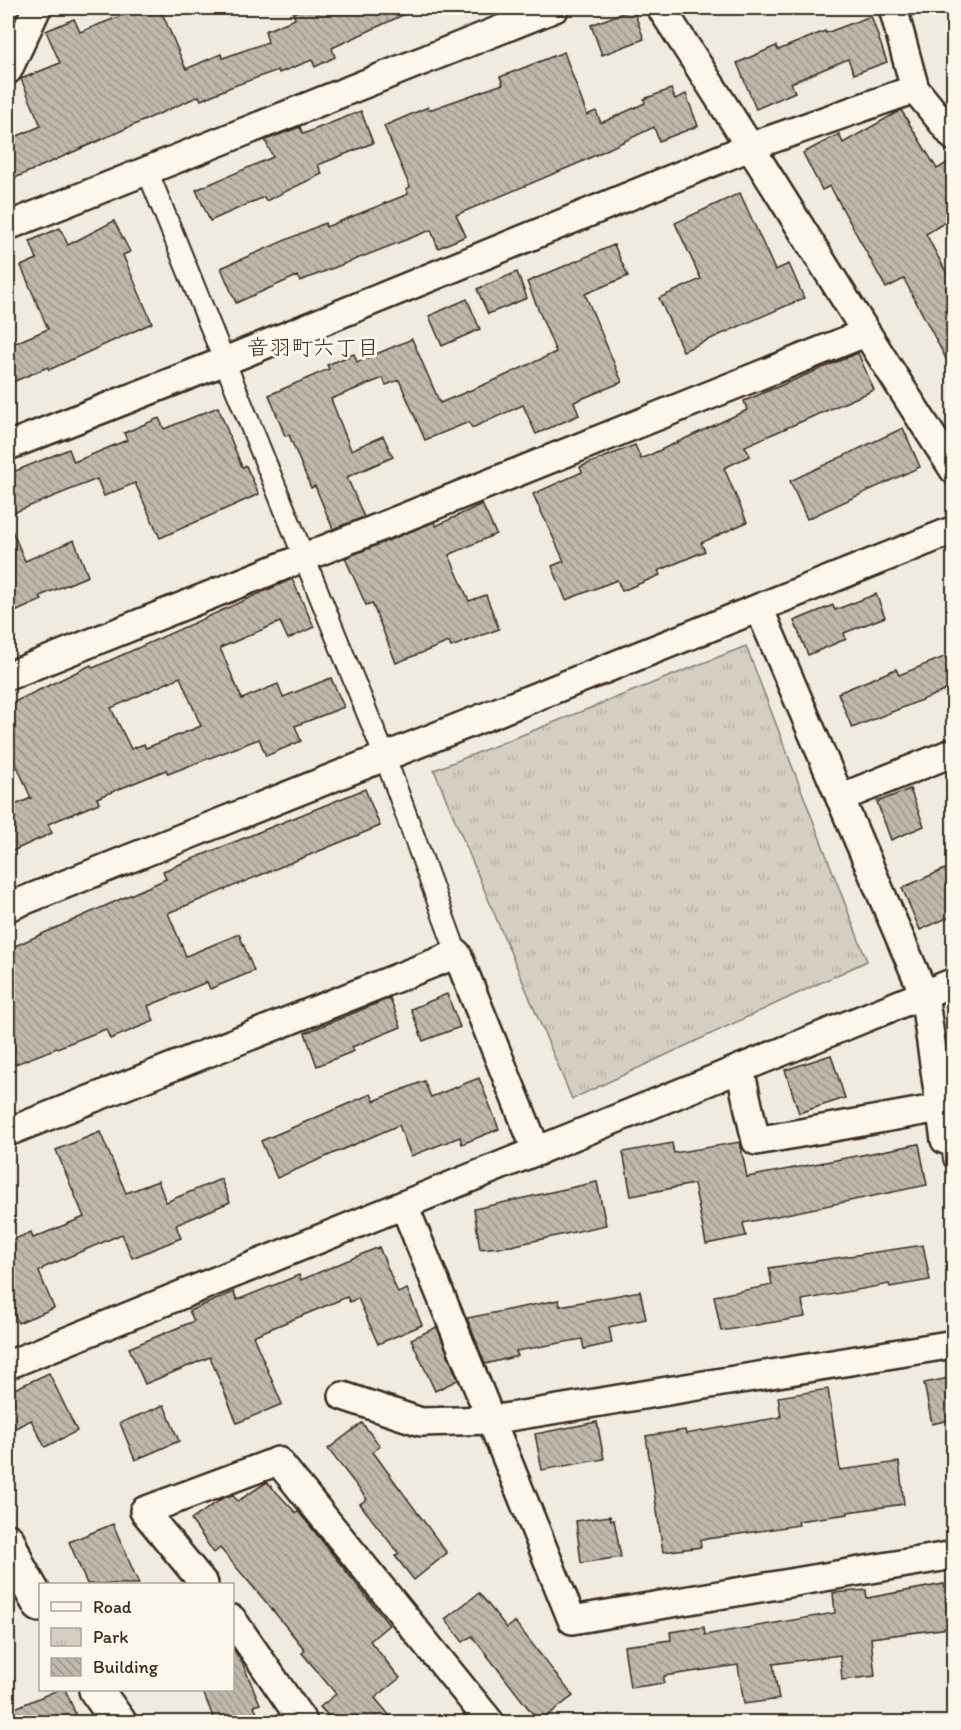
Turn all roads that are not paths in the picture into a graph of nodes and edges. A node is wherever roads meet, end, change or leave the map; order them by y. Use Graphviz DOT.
graph roads {
  1 [pos="37,8"];
  2 [pos="555,8"];
  3 [pos="661,8"];
  4 [pos="893,8"];
  5 [pos="8,70"];
  6 [pos="915,89"];
  7 [pos="954,138"];
  8 [pos="752,146"];
  9 [pos="147,170"];
  10 [pos="8,226"];
  11 [pos="865,333"];
  12 [pos="225,361"];
  13 [pos="8,446"];
  14 [pos="954,470"];
  15 [pos="954,530"];
  16 [pos="304,557"];
  17 [pos="759,608"];
  18 [pos="8,676"];
  19 [pos="954,752"];
  20 [pos="385,757"];
  21 [pos="840,798"];
  22 [pos="8,907"];
  23 [pos="457,954"];
  24 [pos="954,982"];
  25 [pos="924,994"];
  26 [pos="740,1069"];
  27 [pos="940,1108"];
  28 [pos="8,1132"];
  29 [pos="953,1145"];
  30 [pos="537,1152"];
  31 [pos="404,1205"];
  32 [pos="954,1344"];
  33 [pos="8,1365"];
  34 [pos="343,1396"];
  35 [pos="491,1420"];
  36 [pos="954,1555"];
  37 [pos="11,1561"];
  38 [pos="203,1583"];
  39 [pos="39,1603"];
  40 [pos="234,1621"];
  41 [pos="97,1691"];
  42 [pos="119,1722"];
  43 [pos="303,1722"];
  44 [pos="490,1722"];
  1 -- 5 [label="street"];
  2 -- 9 [label="street"];
  3 -- 8 [label="street"];
  4 -- 6 [label="street"];
  6 -- 7 [label="street"];
  6 -- 8 [label="street"];
  8 -- 11 [label="street"];
  8 -- 12 [label="street"];
  9 -- 10 [label="street"];
  9 -- 12 [label="street"];
  11 -- 14 [label="street"];
  11 -- 16 [label="street"];
  12 -- 13 [label="street"];
  12 -- 16 [label="street"];
  15 -- 17 [label="street"];
  16 -- 18 [label="street"];
  16 -- 20 [label="street"];
  17 -- 20 [label="street"];
  17 -- 21 [label="street"];
  19 -- 21 [label="street"];
  20 -- 22 [label="street"];
  20 -- 23 [label="street"];
  21 -- 25 [label="street"];
  23 -- 28 [label="street"];
  23 -- 30 [label="street"];
  24 -- 25 [label="street"];
  25 -- 26 [label="street"];
  25 -- 27 [label="street"];
  26 -- 27 [label="street"];
  26 -- 30 [label="street"];
  27 -- 29 [label="street"];
  30 -- 31 [label="street"];
  31 -- 33 [label="street"];
  31 -- 35 [label="street"];
  32 -- 35 [label="street"];
  34 -- 35 [label="street"];
  35 -- 36 [label="street"];
  37 -- 39 [label="street"];
  38 -- 44 [label="street"];
  40 -- 43 [label="street"];
  41 -- 42 [label="street"];
}
